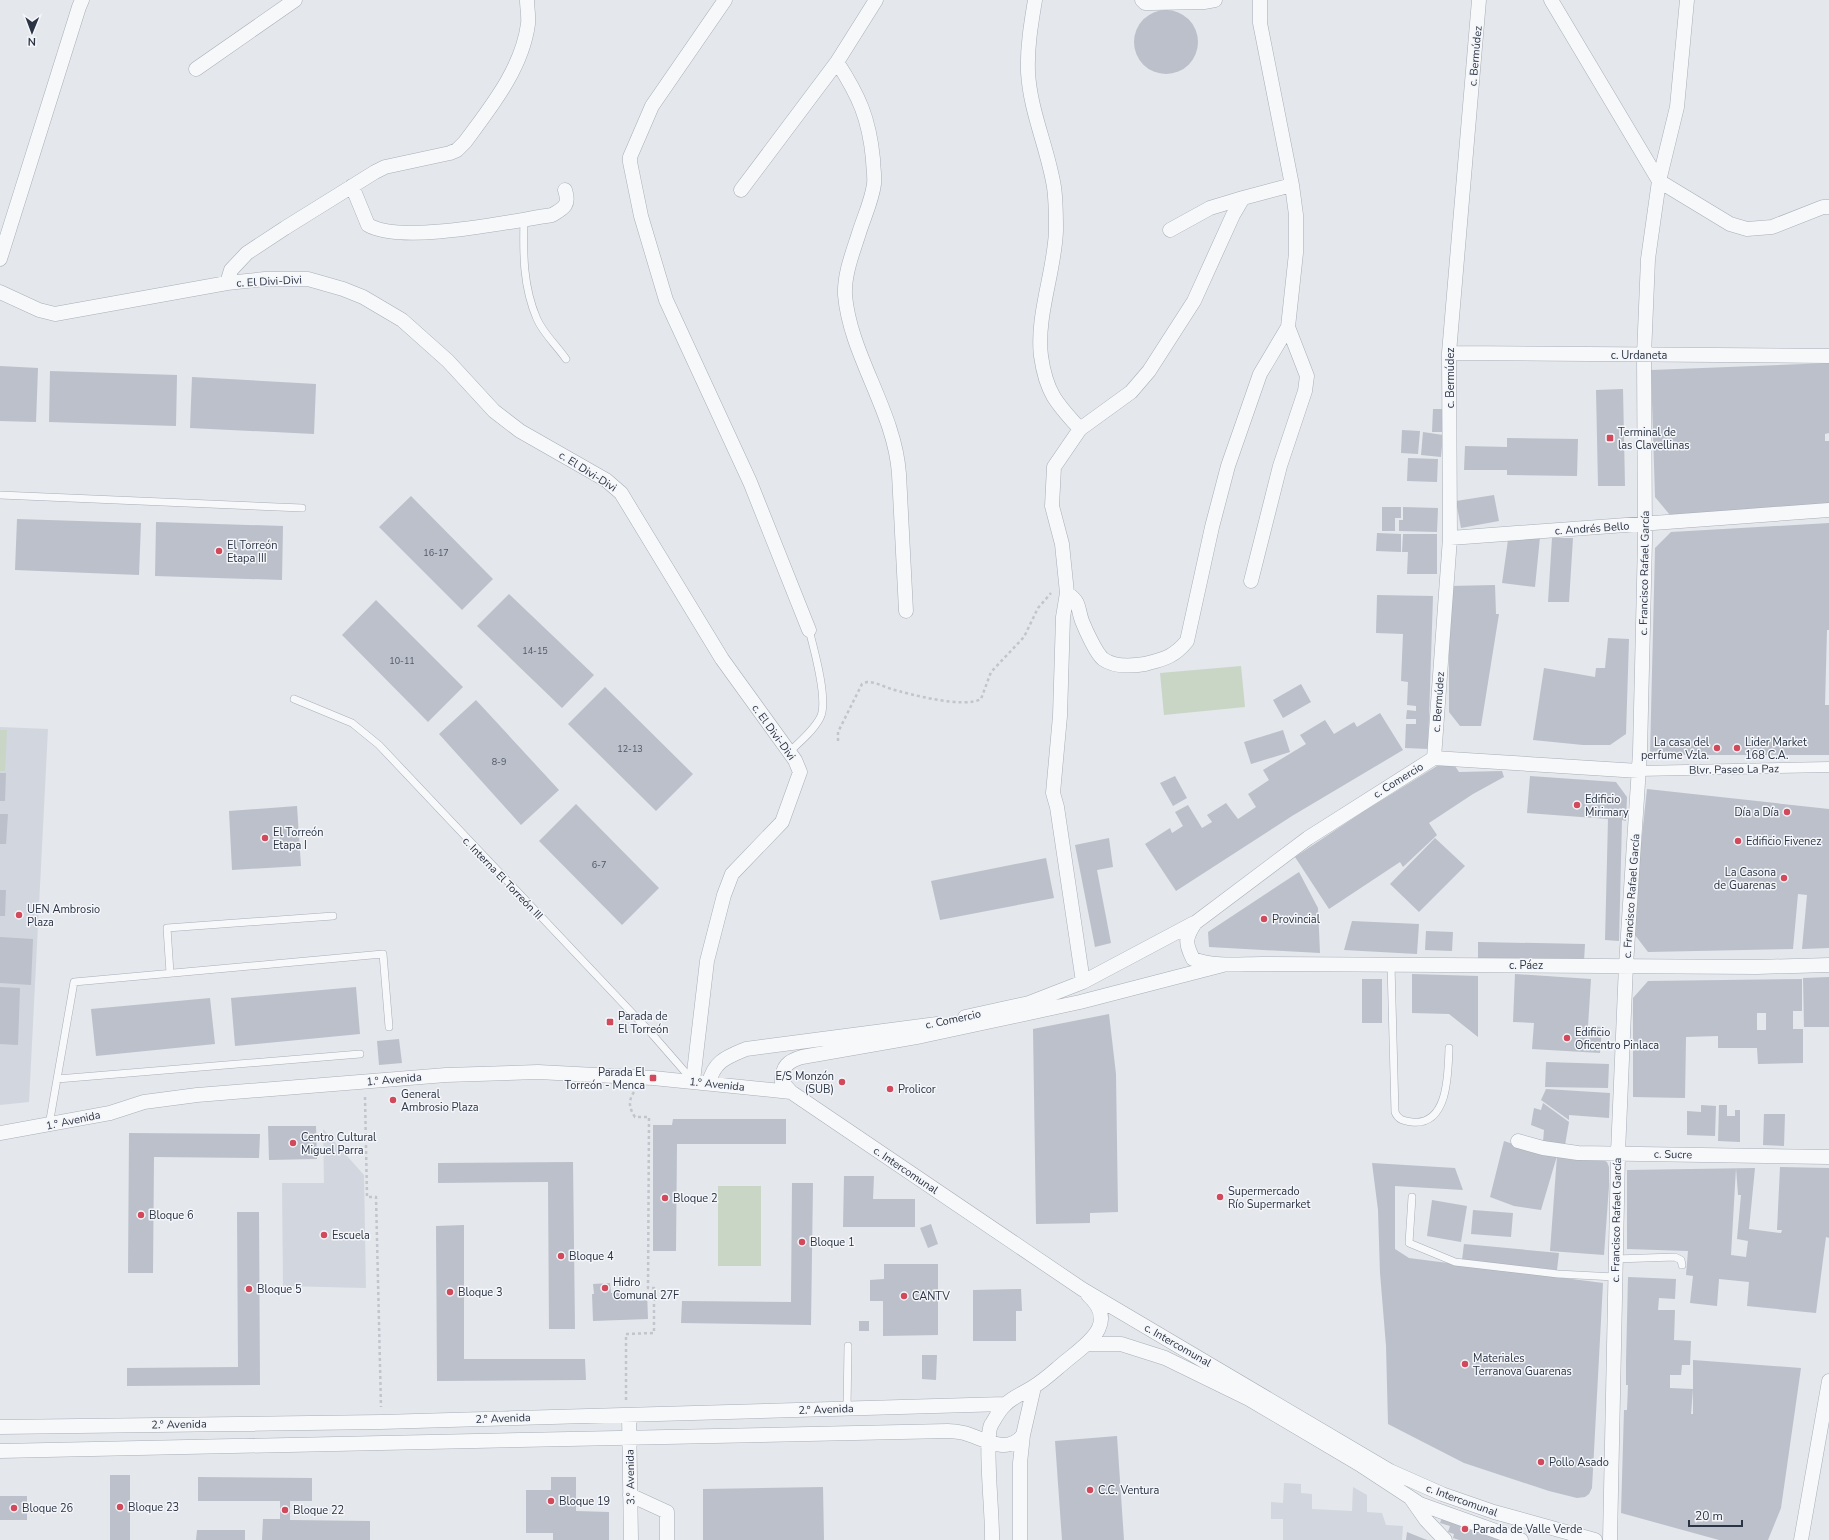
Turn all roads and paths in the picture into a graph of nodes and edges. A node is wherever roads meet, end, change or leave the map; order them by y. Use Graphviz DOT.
graph roads {
  1 [pos="82,0"];
  2 [pos="295,0"];
  3 [pos="526,0"];
  4 [pos="725,0"];
  5 [pos="876,0"];
  6 [pos="1035,0"];
  7 [pos="1142,0"];
  8 [pos="1214,0"];
  9 [pos="1260,0"];
  10 [pos="1479,0"];
  11 [pos="1551,0"];
  12 [pos="1687,0"];
  13 [pos="836,62"];
  14 [pos="196,69"];
  15 [pos="1659,181"];
  16 [pos="1292,185"];
  17 [pos="352,186"];
  18 [pos="565,190"];
  19 [pos="741,190"];
  20 [pos="1243,198"];
  21 [pos="1829,207"];
  22 [pos="524,219"];
  23 [pos="1170,230"];
  24 [pos="0,258"];
  25 [pos="227,284"];
  26 [pos="0,292"];
  27 [pos="1288,327"];
  28 [pos="1449,353"];
  29 [pos="1644,355"];
  30 [pos="1829,356"];
  31 [pos="566,359"];
  32 [pos="1080,429"];
  33 [pos="0,495"];
  34 [pos="302,508"];
  35 [pos="1829,510"];
  36 [pos="1645,524"];
  37 [pos="1450,538"];
  38 [pos="1251,581"];
  39 [pos="1067,590"];
  40 [pos="906,610"];
  41 [pos="809,630"];
  42 [pos="294,699"];
  43 [pos="838,741"];
  44 [pos="789,752"];
  45 [pos="1434,758"];
  46 [pos="1829,768"];
  47 [pos="1639,771"];
  48 [pos="333,916"];
  49 [pos="1194,923"];
  50 [pos="1223,965"];
  51 [pos="1626,965"];
  52 [pos="1829,965"];
  53 [pos="1391,966"];
  54 [pos="170,973"];
  55 [pos="1083,982"];
  56 [pos="389,1027"];
  57 [pos="803,1042"];
  58 [pos="1449,1048"];
  59 [pos="360,1054"];
  60 [pos="788,1062"];
  61 [pos="57,1078"];
  62 [pos="650,1078"];
  63 [pos="364,1081"];
  64 [pos="693,1081"];
  65 [pos="709,1083"];
  66 [pos="791,1092"];
  67 [pos="49,1125"];
  68 [pos="0,1133"];
  69 [pos="1518,1141"];
  70 [pos="1618,1153"];
  71 [pos="1829,1157"];
  72 [pos="1412,1197"];
  73 [pos="1615,1259"];
  74 [pos="1682,1265"];
  75 [pos="1614,1277"];
  76 [pos="1082,1289"];
  77 [pos="1087,1344"];
  78 [pos="848,1346"];
  79 [pos="1829,1381"];
  80 [pos="1034,1387"];
  81 [pos="1005,1404"];
  82 [pos="848,1409"];
  83 [pos="628,1415"];
  84 [pos="381,1422"];
  85 [pos="0,1427"];
  86 [pos="1023,1434"];
  87 [pos="629,1438"];
  88 [pos="989,1443"];
  89 [pos="0,1451"];
  90 [pos="1390,1471"];
  91 [pos="630,1495"];
  92 [pos="1410,1497"];
  93 [pos="631,1540"];
  94 [pos="667,1540"];
  95 [pos="992,1540"];
  96 [pos="1020,1540"];
  97 [pos="1445,1540"];
  98 [pos="1521,1540"];
  99 [pos="1595,1540"];
  100 [pos="1610,1540"];
  101 [pos="1801,1540"];
  1 -- 24 [label="street"];
  2 -- 14 [label="street"];
  3 -- 17 [label="street"];
  4 -- 41 [label="street"];
  5 -- 13 [label="street"];
  6 -- 32 [label="street"];
  7 -- 8 [label="street"];
  9 -- 16 [label="street"];
  10 -- 28 [label="street, c. Bermúdez"];
  11 -- 15 [label="street"];
  12 -- 15 [label="street, c. Francisco Rafael García"];
  13 -- 19 [label="street"];
  13 -- 40 [label="street"];
  15 -- 21 [label="street"];
  15 -- 29 [label="street, c. Francisco Rafael García"];
  16 -- 20 [label="street"];
  16 -- 27 [label="street"];
  17 -- 22 [label="street"];
  17 -- 25 [label="street"];
  18 -- 22 [label="street"];
  20 -- 23 [label="street"];
  20 -- 32 [label="street"];
  22 -- 31 [label="lane"];
  25 -- 26 [label="street, c. El Divi-Divi"];
  25 -- 44 [label="street, c. El Divi-Divi"];
  27 -- 38 [label="street"];
  27 -- 39 [label="street"];
  28 -- 29 [label="street, c. Urdaneta"];
  28 -- 37 [label="street, c. Bermúdez"];
  29 -- 30 [label="street, c. Urdaneta"];
  29 -- 36 [label="street, c. Francisco Rafael García"];
  32 -- 39 [label="street"];
  33 -- 34 [label="lane"];
  35 -- 36 [label="street, c. Andrés Bello"];
  36 -- 37 [label="street, c. Andrés Bello"];
  36 -- 47 [label="street, c. Francisco Rafael García"];
  37 -- 45 [label="street, c. Bermúdez"];
  39 -- 43 [label="path"];
  39 -- 55 [label="street"];
  41 -- 44 [label="lane"];
  42 -- 64 [label="lane, c. Interna El Torreón III"];
  44 -- 64 [label="street, c. El Divi-Divi"];
  45 -- 47 [label="street, c. Comercio"];
  45 -- 49 [label="street, c. Comercio"];
  46 -- 47 [label="street, Blvr. Paseo La Paz"];
  47 -- 51 [label="street, c. Francisco Rafael García"];
  48 -- 54 [label="lane"];
  49 -- 50 [label="street"];
  49 -- 55 [label="street, c. Comercio"];
  50 -- 53 [label="street, c. Páez"];
  50 -- 60 [label="street"];
  51 -- 52 [label="street, c. Páez"];
  51 -- 53 [label="street, c. Páez"];
  51 -- 70 [label="street, c. Francisco Rafael García"];
  53 -- 58 [label="lane"];
  54 -- 56 [label="lane"];
  54 -- 61 [label="lane"];
  55 -- 57 [label="street, c. Comercio"];
  57 -- 60 [label="street"];
  57 -- 65 [label="street, c. Comercio"];
  59 -- 61 [label="lane"];
  60 -- 66 [label="street"];
  61 -- 67 [label="lane"];
  62 -- 63 [label="street, 1.° Avenida"];
  62 -- 64 [label="street, 1.° Avenida"];
  62 -- 83 [label="path"];
  63 -- 67 [label="street, 1.° Avenida"];
  63 -- 84 [label="path"];
  64 -- 65 [label="street, 1.° Avenida"];
  65 -- 66 [label="street, 1.° Avenida"];
  66 -- 76 [label="street, c. Intercomunal"];
  67 -- 68 [label="street, 1.° Avenida"];
  69 -- 70 [label="street, c. Sucre"];
  70 -- 71 [label="street, c. Sucre"];
  70 -- 73 [label="street, c. Francisco Rafael García"];
  72 -- 75 [label="lane"];
  73 -- 74 [label="lane"];
  73 -- 75 [label="street, c. Francisco Rafael García"];
  75 -- 100 [label="street, c. Francisco Rafael García"];
  76 -- 77 [label="street, 2.° Avenida"];
  76 -- 90 [label="street, c. Intercomunal"];
  77 -- 80 [label="street, 2.° Avenida"];
  77 -- 92 [label="street, c. Intercomunal"];
  78 -- 82 [label="lane"];
  79 -- 101 [label="street"];
  80 -- 81 [label="street, 2.° Avenida"];
  80 -- 86 [label="street"];
  81 -- 82 [label="street, 2.° Avenida"];
  81 -- 88 [label="street, 2.° Avenida"];
  82 -- 83 [label="street, 2.° Avenida"];
  83 -- 84 [label="street, 2.° Avenida"];
  83 -- 87 [label="street, 3.° Avenida"];
  84 -- 85 [label="street, 2.° Avenida"];
  86 -- 88 [label="street"];
  86 -- 96 [label="street"];
  87 -- 88 [label="street"];
  87 -- 89 [label="street"];
  87 -- 91 [label="street, 3.° Avenida"];
  88 -- 95 [label="street, 2.° Avenida"];
  90 -- 92 [label="street"];
  90 -- 99 [label="street, c. Intercomunal"];
  91 -- 93 [label="street, 3.° Avenida"];
  91 -- 94 [label="street"];
  92 -- 97 [label="street"];
  92 -- 98 [label="street, c. Intercomunal"];
}
